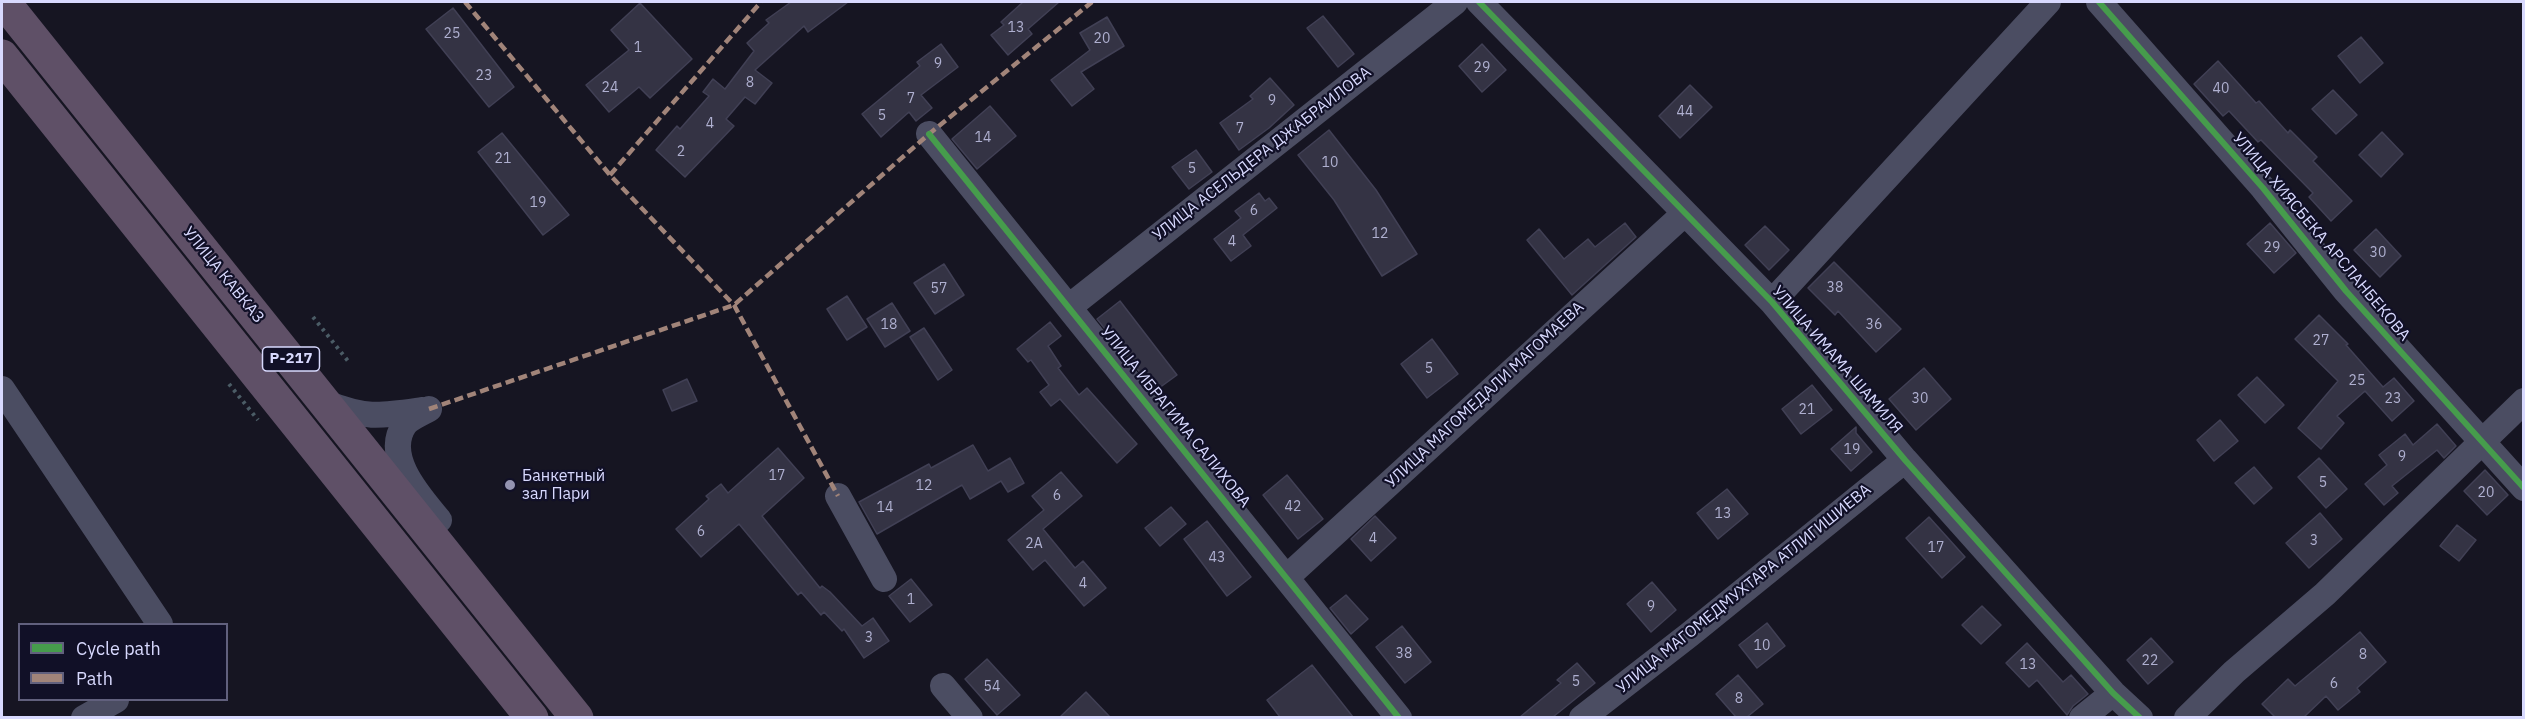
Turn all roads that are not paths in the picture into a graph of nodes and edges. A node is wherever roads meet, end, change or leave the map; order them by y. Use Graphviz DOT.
graph roads {
  1 [pos="4,2"];
  2 [pos="1455,2"];
  3 [pos="1479,2"];
  4 [pos="2048,2"];
  5 [pos="2099,2"];
  6 [pos="2,56"];
  7 [pos="929,134"];
  8 [pos="1684,214"];
  9 [pos="1772,303"];
  10 [pos="1069,307"];
  11 [pos="2,389"];
  12 [pos="2523,401"];
  13 [pos="326,403"];
  14 [pos="2481,442"];
  15 [pos="1905,460"];
  16 [pos="2523,488"];
  17 [pos="838,496"];
  18 [pos="1287,577"];
  19 [pos="466,578"];
  20 [pos="885,579"];
  21 [pos="159,623"];
  22 [pos="943,686"];
  23 [pos="2113,693"];
  24 [pos="112,701"];
  25 [pos="84,717"];
  26 [pos="532,717"];
  27 [pos="577,717"];
  28 [pos="970,717"];
  29 [pos="1399,717"];
  30 [pos="1582,717"];
  31 [pos="2082,717"];
  32 [pos="2140,717"];
  33 [pos="2187,717"];
  1 -- 13 [label="highway, УЛИЦА КАВКАЗ / Р-217"];
  2 -- 10 [label="street, УЛИЦА АСЕЛЬДЕРА ДЖАБРАИЛОВА"];
  3 -- 8 [label="street, УЛИЦА ИМАМА ШАМИЛЯ"];
  4 -- 9 [label="street"];
  5 -- 14 [label="street, УЛИЦА ХИЯСБЕКА АРСЛАНБЕКОВА"];
  6 -- 26 [label="highway, Р-217"];
  7 -- 10 [label="street, УЛИЦА ИБРАГИМА САЛИХОВА"];
  8 -- 9 [label="street, УЛИЦА ИМАМА ШАМИЛЯ"];
  8 -- 18 [label="street, УЛИЦА МАГОМЕДАЛИ МАГОМАЕВА"];
  9 -- 15 [label="street, УЛИЦА ИМАМА ШАМИЛЯ"];
  10 -- 18 [label="street, УЛИЦА ИБРАГИМА САЛИХОВА"];
  11 -- 21 [label="street"];
  12 -- 14 [label="street"];
  13 -- 19 [label="highway, УЛИЦА КАВКАЗ / Р-217"];
  13 -- 19 [label="street"];
  14 -- 16 [label="street, УЛИЦА ХИЯСБЕКА АРСЛАНБЕКОВА"];
  14 -- 33 [label="street"];
  15 -- 23 [label="street, УЛИЦА ИМАМА ШАМИЛЯ"];
  15 -- 30 [label="street, УЛИЦА МАГОМЕДМУХТАРА АТЛИГИШИЕВА"];
  17 -- 20 [label="street"];
  18 -- 29 [label="street, УЛИЦА ИБРАГИМА САЛИХОВА"];
  19 -- 27 [label="highway, УЛИЦА КАВКАЗ / Р-217"];
  22 -- 28 [label="street"];
  23 -- 31 [label="street"];
  23 -- 32 [label="street, УЛИЦА ИМАМА ШАМИЛЯ"];
  24 -- 25 [label="street"];
}
